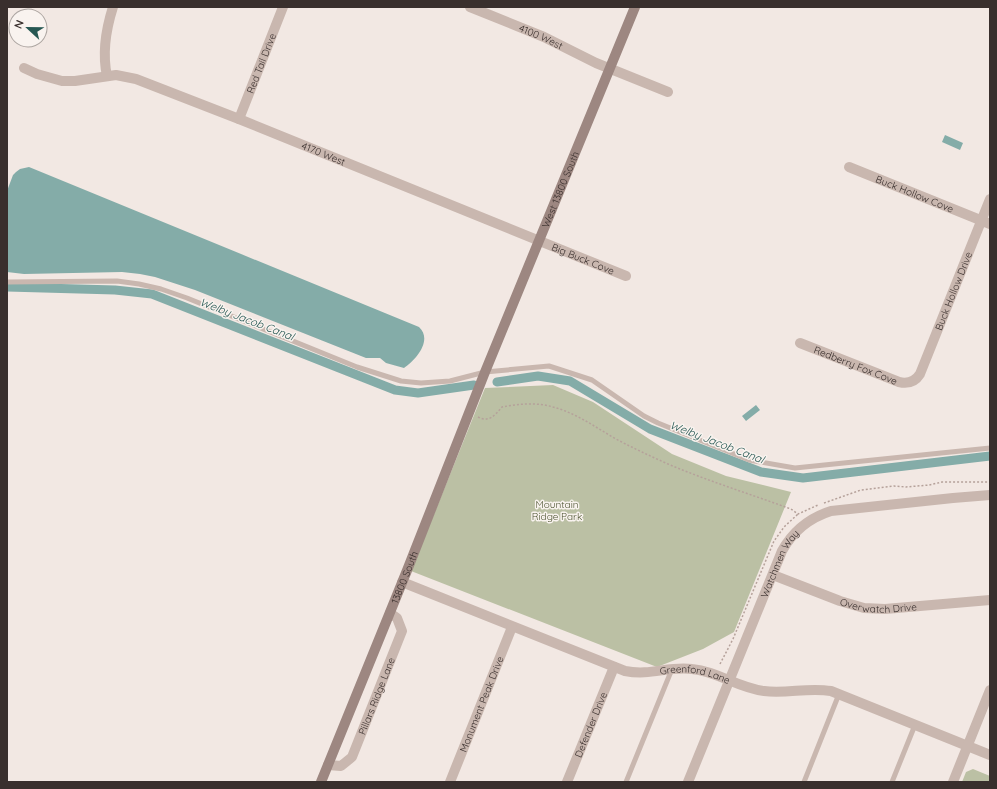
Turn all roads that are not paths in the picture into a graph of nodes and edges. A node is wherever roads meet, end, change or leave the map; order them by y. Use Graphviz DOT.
graph roads {
  1 [pos="113,7"];
  2 [pos="283,7"];
  3 [pos="470,7"];
  4 [pos="635,7"];
  5 [pos="24,68"];
  6 [pos="610,68"];
  7 [pos="107,76"];
  8 [pos="668,92"];
  9 [pos="239,119"];
  10 [pos="849,167"];
  11 [pos="990,198"];
  12 [pos="986,222"];
  13 [pos="539,241"];
  14 [pos="626,276"];
  15 [pos="7,282"];
  16 [pos="800,343"];
  17 [pos="485,372"];
  18 [pos="912,382"];
  19 [pos="990,448"];
  20 [pos="990,495"];
  21 [pos="772,575"];
  22 [pos="402,582"];
  23 [pos="990,600"];
  24 [pos="390,613"];
  25 [pos="512,627"];
  26 [pos="614,667"];
  27 [pos="672,669"];
  28 [pos="729,681"];
  29 [pos="990,690"];
  30 [pos="839,694"];
  31 [pos="915,725"];
  32 [pos="967,746"];
  33 [pos="990,756"];
  34 [pos="328,765"];
  35 [pos="321,782"];
  36 [pos="450,782"];
  37 [pos="567,782"];
  38 [pos="626,782"];
  39 [pos="688,782"];
  40 [pos="804,782"];
  41 [pos="892,782"];
  42 [pos="953,782"];
  1 -- 7 [label="street"];
  2 -- 9 [label="street, Red Tail Drive"];
  3 -- 6 [label="street, 4100 West"];
  4 -- 6 [label="street, West 13800 South"];
  5 -- 7 [label="street, 4170 West"];
  6 -- 8 [label="street, 4100 West"];
  6 -- 13 [label="street, West 13800 South"];
  7 -- 9 [label="street, 4170 West"];
  9 -- 13 [label="street, 4170 West"];
  10 -- 12 [label="street, Buck Hollow Cove"];
  11 -- 12 [label="street, Buck Hollow Drive"];
  12 -- 18 [label="street, Buck Hollow Drive"];
  13 -- 14 [label="street, Big Buck Cove"];
  13 -- 17 [label="street, West 13800 South"];
  15 -- 17 [label="lane"];
  16 -- 18 [label="street, Redberry Fox Cove"];
  17 -- 19 [label="lane"];
  17 -- 22 [label="street, 13800 South"];
  20 -- 21 [label="street, Watchmen Way"];
  21 -- 23 [label="street, Overwatch Drive"];
  21 -- 28 [label="street, Watchmen Way"];
  22 -- 24 [label="street, 13800 South"];
  22 -- 25 [label="street, Greenford Lane"];
  24 -- 34 [label="street, 13800 South"];
  24 -- 34 [label="street, Pillars Ridge Lane"];
  25 -- 26 [label="street, Greenford Lane"];
  25 -- 36 [label="street, Monument Peak Drive"];
  26 -- 27 [label="street, Greenford Lane"];
  26 -- 37 [label="street, Defender Drive"];
  27 -- 28 [label="street, Greenford Lane"];
  27 -- 38 [label="lane"];
  28 -- 30 [label="street, Greenford Lane"];
  28 -- 39 [label="street, Watchmen Way"];
  29 -- 32 [label="street"];
  30 -- 31 [label="street, Greenford Lane"];
  30 -- 40 [label="lane"];
  31 -- 32 [label="street, Greenford Lane"];
  31 -- 41 [label="lane"];
  32 -- 33 [label="street, Greenford Lane"];
  32 -- 42 [label="street"];
  34 -- 35 [label="street, 13800 South"];
}
